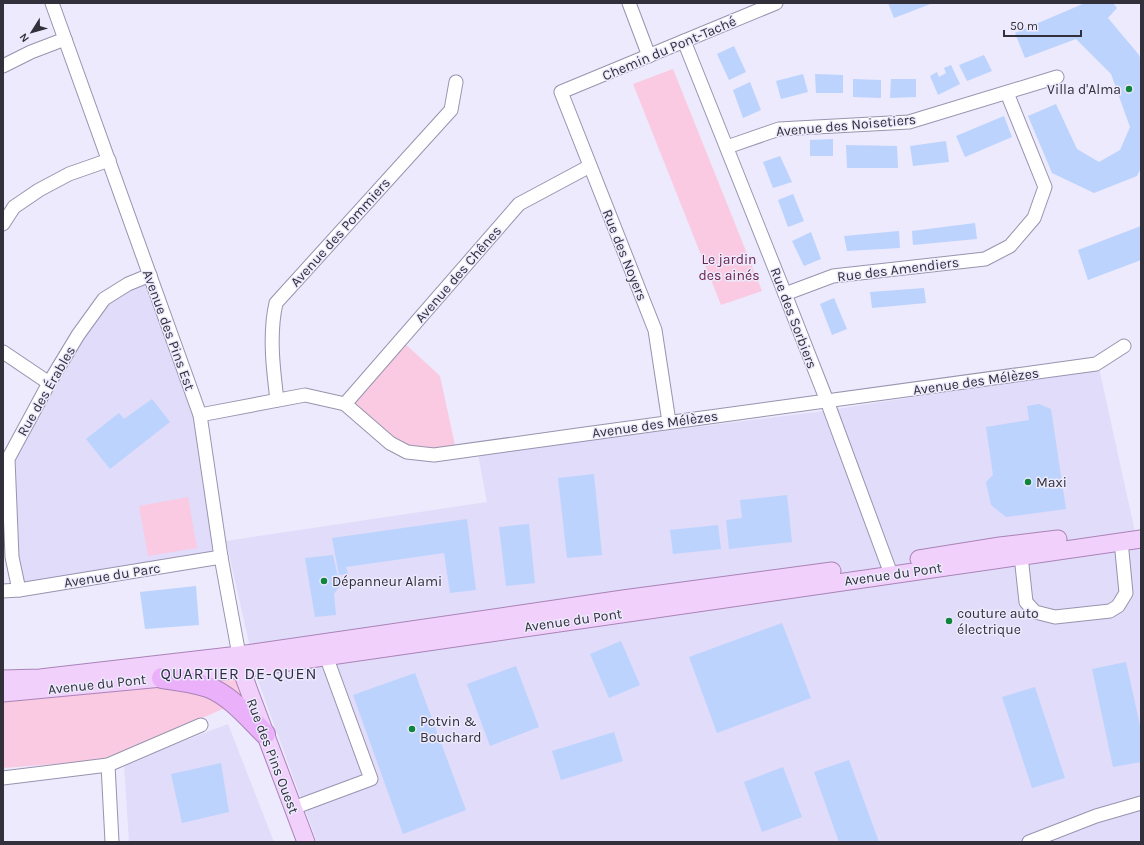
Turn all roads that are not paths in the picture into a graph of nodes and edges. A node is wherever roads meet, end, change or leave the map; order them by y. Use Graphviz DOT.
graph roads {
  1 [pos="52,3"];
  2 [pos="629,3"];
  3 [pos="776,3"];
  4 [pos="65,39"];
  5 [pos="684,41"];
  6 [pos="649,56"];
  7 [pos="3,66"];
  8 [pos="1057,77"];
  9 [pos="456,82"];
  10 [pos="561,92"];
  11 [pos="1007,92"];
  12 [pos="727,147"];
  13 [pos="109,160"];
  14 [pos="590,166"];
  15 [pos="3,224"];
  16 [pos="150,275"];
  17 [pos="785,294"];
  18 [pos="1124,346"];
  19 [pos="3,352"];
  20 [pos="49,383"];
  21 [pos="277,400"];
  22 [pos="827,401"];
  23 [pos="345,404"];
  24 [pos="200,415"];
  25 [pos="670,422"];
  26 [pos="1141,527"];
  27 [pos="1141,539"];
  28 [pos="1121,541"];
  29 [pos="1020,556"];
  30 [pos="221,557"];
  31 [pos="889,569"];
  32 [pos="3,590"];
  33 [pos="19,590"];
  34 [pos="326,656"];
  35 [pos="240,662"];
  36 [pos="162,678"];
  37 [pos="3,679"];
  38 [pos="3,693"];
  39 [pos="201,725"];
  40 [pos="265,734"];
  41 [pos="108,765"];
  42 [pos="3,778"];
  43 [pos="1141,803"];
  44 [pos="293,808"];
  45 [pos="112,842"];
  46 [pos="306,842"];
  47 [pos="1029,842"];
  1 -- 4 [label="street, Avenue des Pins Est"];
  2 -- 6 [label="street"];
  3 -- 5 [label="street, Chemin du Pont-Taché"];
  4 -- 7 [label="street"];
  4 -- 13 [label="street, Avenue des Pins Est"];
  5 -- 6 [label="street, Chemin du Pont-Taché"];
  5 -- 12 [label="street, Rue des Sorbiers"];
  6 -- 10 [label="street, Chemin du Pont-Taché"];
  8 -- 11 [label="street, Avenue des Noisetiers"];
  9 -- 21 [label="street, Avenue des Pommiers"];
  10 -- 14 [label="street, Rue des Noyers"];
  11 -- 12 [label="street, Avenue des Noisetiers"];
  11 -- 17 [label="street, Rue des Amendiers"];
  12 -- 17 [label="street, Rue des Sorbiers"];
  13 -- 15 [label="street"];
  13 -- 16 [label="street, Avenue des Pins Est"];
  14 -- 23 [label="street, Avenue des Chênes"];
  14 -- 25 [label="street, Rue des Noyers"];
  16 -- 20 [label="street, Rue des Érables"];
  16 -- 24 [label="street, Avenue des Pins Est"];
  17 -- 22 [label="street, Rue des Sorbiers"];
  18 -- 22 [label="street, Avenue des Mélèzes"];
  19 -- 20 [label="street"];
  20 -- 33 [label="street, Rue des Érables"];
  21 -- 23 [label="street, Avenue des Mélèzes"];
  21 -- 24 [label="street, Avenue des Mélèzes"];
  22 -- 25 [label="street, Avenue des Mélèzes"];
  22 -- 31 [label="street, Rue des Sorbiers"];
  23 -- 25 [label="street, Avenue des Mélèzes"];
  24 -- 30 [label="street, Avenue des Pins Est"];
  26 -- 31 [label="main road, Avenue du Pont"];
  27 -- 28 [label="main road, Avenue du Pont"];
  28 -- 29 [label="main road, Avenue du Pont"];
  28 -- 29 [label="street"];
  29 -- 31 [label="main road, Avenue du Pont"];
  30 -- 33 [label="street, Avenue du Parc"];
  30 -- 35 [label="street, Avenue des Pins Est"];
  31 -- 34 [label="main road, Avenue du Pont"];
  31 -- 35 [label="main road, Avenue du Pont"];
  32 -- 33 [label="street, Avenue du Parc"];
  34 -- 35 [label="main road, Avenue du Pont"];
  34 -- 44 [label="street"];
  35 -- 36 [label="main road, Avenue du Pont"];
  35 -- 37 [label="main road, Avenue du Pont"];
  35 -- 40 [label="main road, Rue des Pins Ouest"];
  36 -- 38 [label="main road, Avenue du Pont"];
  36 -- 40 [label="highway"];
  39 -- 41 [label="street"];
  40 -- 44 [label="main road, Rue des Pins Ouest"];
  41 -- 42 [label="street"];
  41 -- 45 [label="street"];
  43 -- 47 [label="street"];
  44 -- 46 [label="main road, Rue des Pins Ouest"];
}
